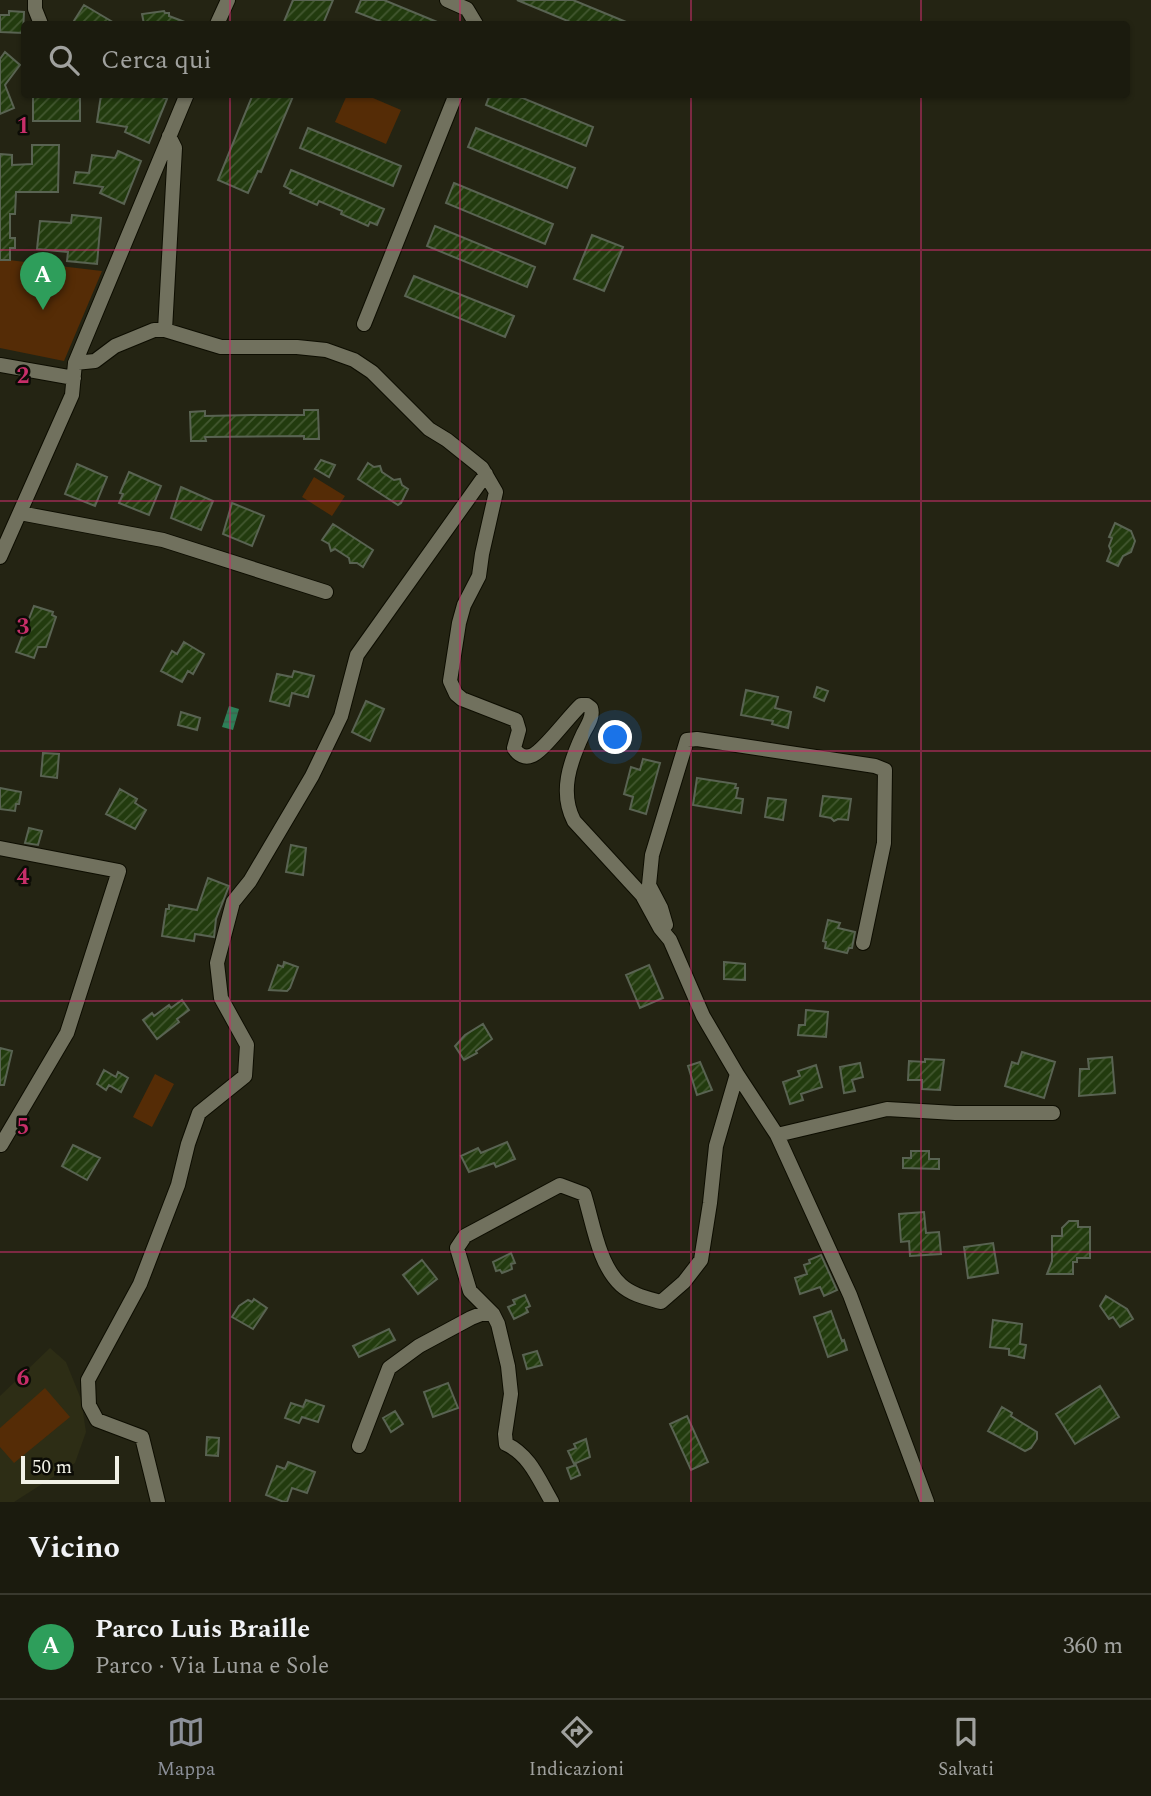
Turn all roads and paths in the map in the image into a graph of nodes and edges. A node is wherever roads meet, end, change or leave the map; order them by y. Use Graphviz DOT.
graph roads {
  1 [pos="35,0"];
  2 [pos="228,0"];
  3 [pos="447,0"];
  4 [pos="40,21"];
  5 [pos="218,21"];
  6 [pos="474,21"];
  7 [pos="185,98"];
  8 [pos="454,98"];
  9 [pos="169,136"];
  10 [pos="363,324"];
  11 [pos="165,330"];
  12 [pos="0,365"];
  13 [pos="74,370"];
  14 [pos="486,474"];
  15 [pos="20,513"];
  16 [pos="0,557"];
  17 [pos="326,592"];
  18 [pos="0,848"];
  19 [pos="670,940"];
  20 [pos="863,943"];
  21 [pos="737,1074"];
  22 [pos="1053,1112"];
  23 [pos="777,1135"];
  24 [pos="1,1145"];
  25 [pos="493,1314"];
  26 [pos="359,1446"];
  27 [pos="158,1502"];
  28 [pos="551,1502"];
  29 [pos="927,1502"];
  1 -- 4 [label="street"];
  2 -- 5 [label="street"];
  3 -- 6 [label="street"];
  7 -- 9 [label="street"];
  8 -- 10 [label="street"];
  9 -- 11 [label="street"];
  9 -- 13 [label="street"];
  11 -- 13 [label="street"];
  11 -- 14 [label="street"];
  12 -- 13 [label="street"];
  13 -- 15 [label="street"];
  14 -- 19 [label="street"];
  14 -- 27 [label="street"];
  15 -- 16 [label="street"];
  15 -- 17 [label="street"];
  18 -- 24 [label="street"];
  19 -- 20 [label="street"];
  19 -- 21 [label="street"];
  21 -- 23 [label="street"];
  21 -- 25 [label="street"];
  22 -- 23 [label="street"];
  23 -- 29 [label="street"];
  25 -- 26 [label="street"];
  25 -- 28 [label="street"];
}
